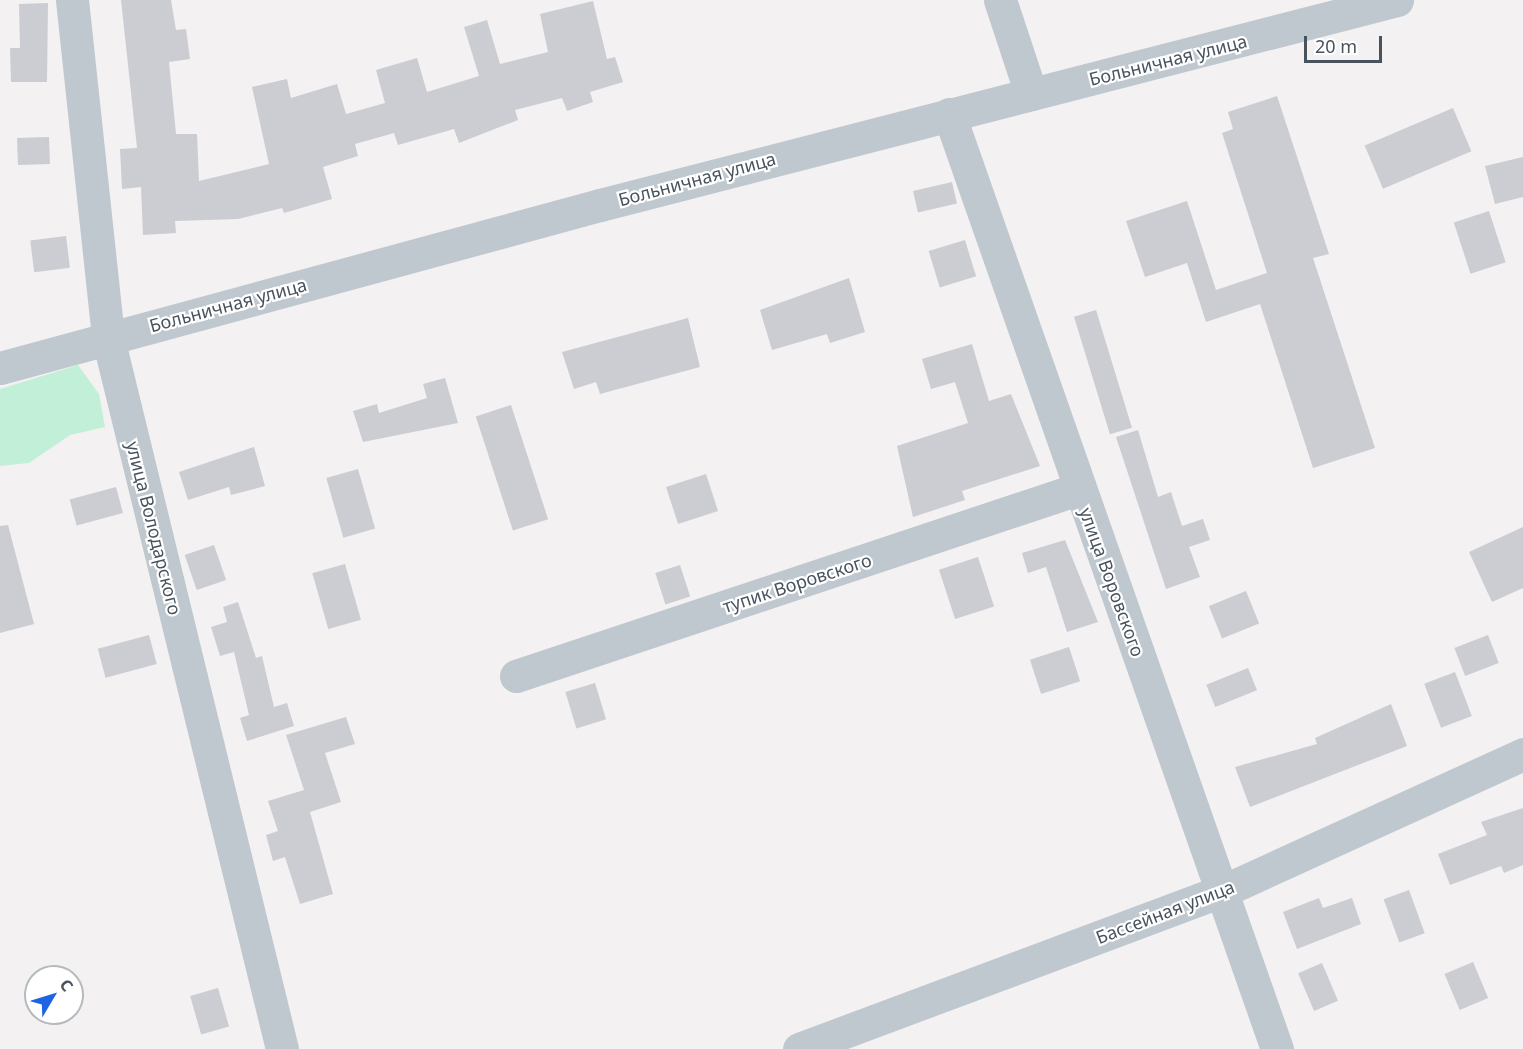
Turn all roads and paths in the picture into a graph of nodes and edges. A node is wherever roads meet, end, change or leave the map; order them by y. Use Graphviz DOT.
graph roads {
  1 [pos="72,0"];
  2 [pos="1000,0"];
  3 [pos="1397,0"];
  4 [pos="1031,94"];
  5 [pos="949,114"];
  6 [pos="108,338"];
  7 [pos="0,368"];
  8 [pos="1078,489"];
  9 [pos="516,676"];
  10 [pos="1523,754"];
  11 [pos="1225,890"];
  12 [pos="282,1049"];
  13 [pos="799,1049"];
  14 [pos="1277,1049"];
  1 -- 6 [label="street, улица Володарского"];
  2 -- 4 [label="street"];
  3 -- 4 [label="street, Больничная улица"];
  4 -- 5 [label="street, Больничная улица"];
  5 -- 6 [label="street, Больничная улица"];
  5 -- 8 [label="street, улица Воровского"];
  6 -- 7 [label="street, Больничная улица"];
  6 -- 12 [label="street, улица Володарского"];
  8 -- 9 [label="street, тупик Воровского"];
  8 -- 11 [label="street, улица Воровского"];
  10 -- 11 [label="street, Бассейная улица"];
  11 -- 13 [label="street, Бассейная улица"];
  11 -- 14 [label="street, улица Воровского"];
}
